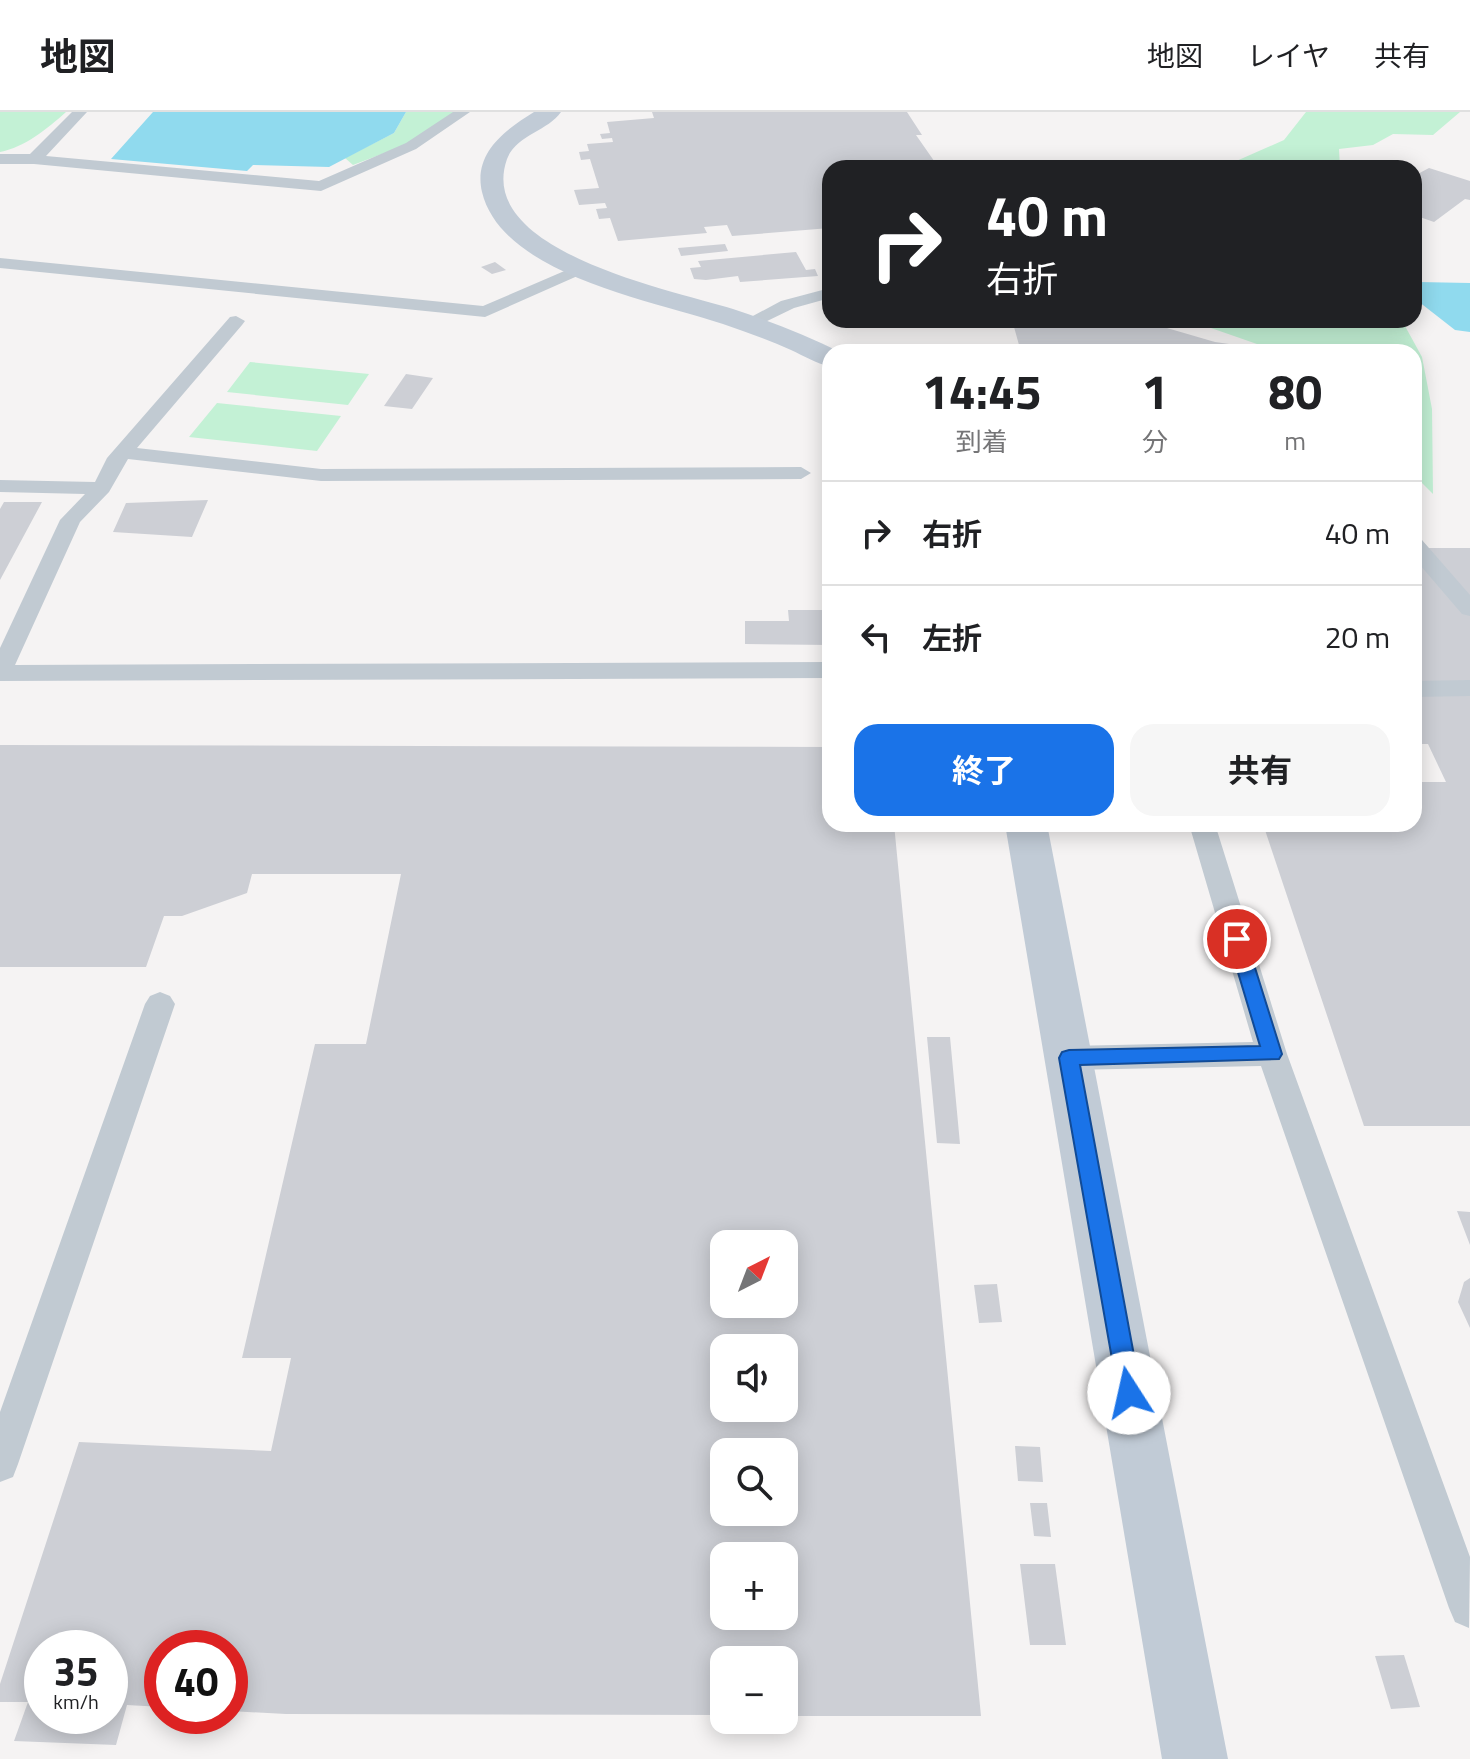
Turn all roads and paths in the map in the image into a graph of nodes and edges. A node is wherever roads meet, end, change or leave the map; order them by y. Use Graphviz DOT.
graph roads {
  1 [pos="80,112"];
  2 [pos="463,112"];
  3 [pos="550,112"];
  4 [pos="0,159"];
  5 [pos="34,159"];
  6 [pos="0,263"];
  7 [pos="582,270"];
  8 [pos="822,294"];
  9 [pos="236,321"];
  10 [pos="747,324"];
  11 [pos="822,355"];
  12 [pos="123,452"];
  13 [pos="801,473"];
  14 [pos="0,486"];
  15 [pos="102,488"];
  16 [pos="1422,554"];
  17 [pos="1470,609"];
  18 [pos="822,670"];
  19 [pos="0,673"];
  20 [pos="1470,688"];
  21 [pos="1422,689"];
  22 [pos="1027,832"];
  23 [pos="1204,832"];
  24 [pos="160,1004"];
  25 [pos="1272,1054"];
  26 [pos="1069,1058"];
  27 [pos="0,1464"];
  28 [pos="1469,1608"];
  29 [pos="1195,1759"];
  1 -- 5 [label="lane"];
  2 -- 5 [label="lane"];
  3 -- 7 [label="street"];
  4 -- 5 [label="lane"];
  6 -- 7 [label="lane"];
  7 -- 10 [label="street"];
  8 -- 10 [label="lane"];
  9 -- 12 [label="lane"];
  10 -- 11 [label="street"];
  12 -- 13 [label="lane"];
  12 -- 15 [label="lane"];
  14 -- 15 [label="lane"];
  15 -- 19 [label="lane"];
  16 -- 17 [label="lane"];
  18 -- 19 [label="lane"];
  20 -- 21 [label="lane"];
  22 -- 26 [label="street"];
  23 -- 25 [label="lane"];
  24 -- 27 [label="lane"];
  25 -- 26 [label="lane"];
  25 -- 28 [label="lane"];
  26 -- 29 [label="street"];
}
